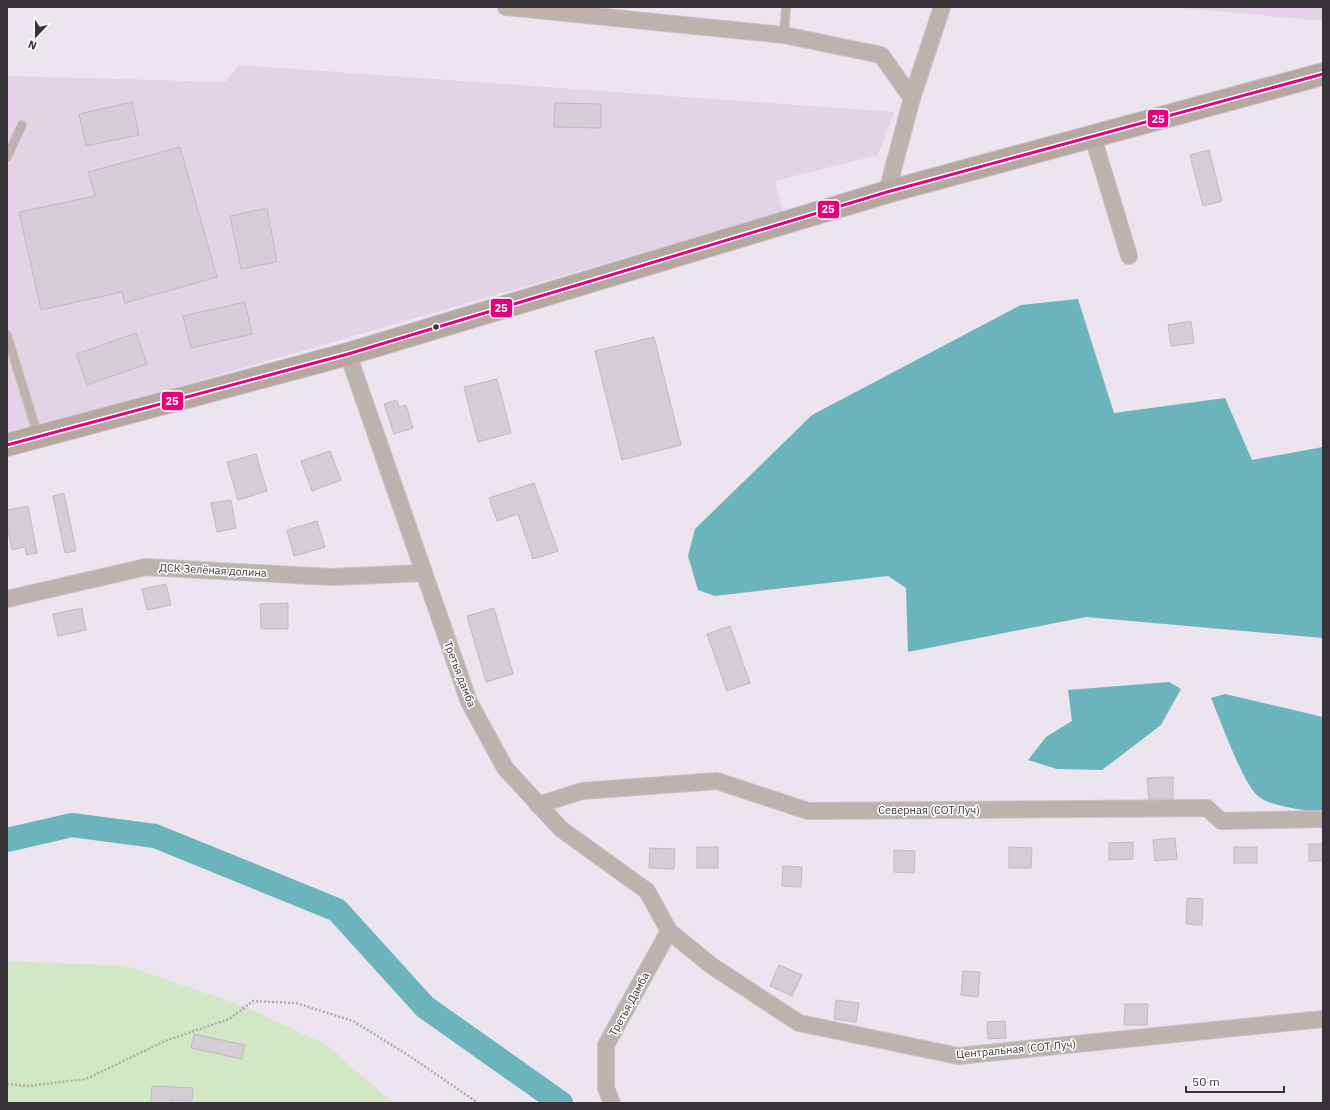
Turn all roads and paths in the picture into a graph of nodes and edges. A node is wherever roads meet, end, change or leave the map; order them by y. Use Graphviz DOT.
graph roads {
  1 [pos="506,7"];
  2 [pos="786,7"];
  3 [pos="942,7"];
  4 [pos="784,35"];
  5 [pos="1323,74"];
  6 [pos="912,98"];
  7 [pos="22,125"];
  8 [pos="1093,137"];
  9 [pos="7,157"];
  10 [pos="887,192"];
  11 [pos="1129,256"];
  12 [pos="7,335"];
  13 [pos="348,354"];
  14 [pos="39,437"];
  15 [pos="7,445"];
  16 [pos="424,573"];
  17 [pos="7,599"];
  18 [pos="538,805"];
  19 [pos="1323,819"];
  20 [pos="669,931"];
  21 [pos="1323,1019"];
  22 [pos="7,1084"];
  23 [pos="478,1103"];
  24 [pos="612,1103"];
  1 -- 4 [label="street"];
  2 -- 4 [label="lane"];
  3 -- 6 [label="street"];
  4 -- 6 [label="street"];
  5 -- 8 [label="main road"];
  6 -- 10 [label="street"];
  7 -- 9 [label="lane"];
  8 -- 10 [label="main road"];
  8 -- 11 [label="street"];
  10 -- 13 [label="main road"];
  12 -- 14 [label="lane"];
  13 -- 14 [label="main road"];
  13 -- 16 [label="street, Третья дамба"];
  14 -- 15 [label="main road"];
  16 -- 17 [label="street, ДСК Зелёная долина"];
  16 -- 18 [label="street, Третья дамба"];
  18 -- 19 [label="street, Северная (СОТ Луч)"];
  18 -- 20 [label="street, Третья дамба"];
  20 -- 21 [label="street, Центральная (СОТ Луч)"];
  20 -- 24 [label="street, Третья Дамба"];
  22 -- 23 [label="path"];
}
